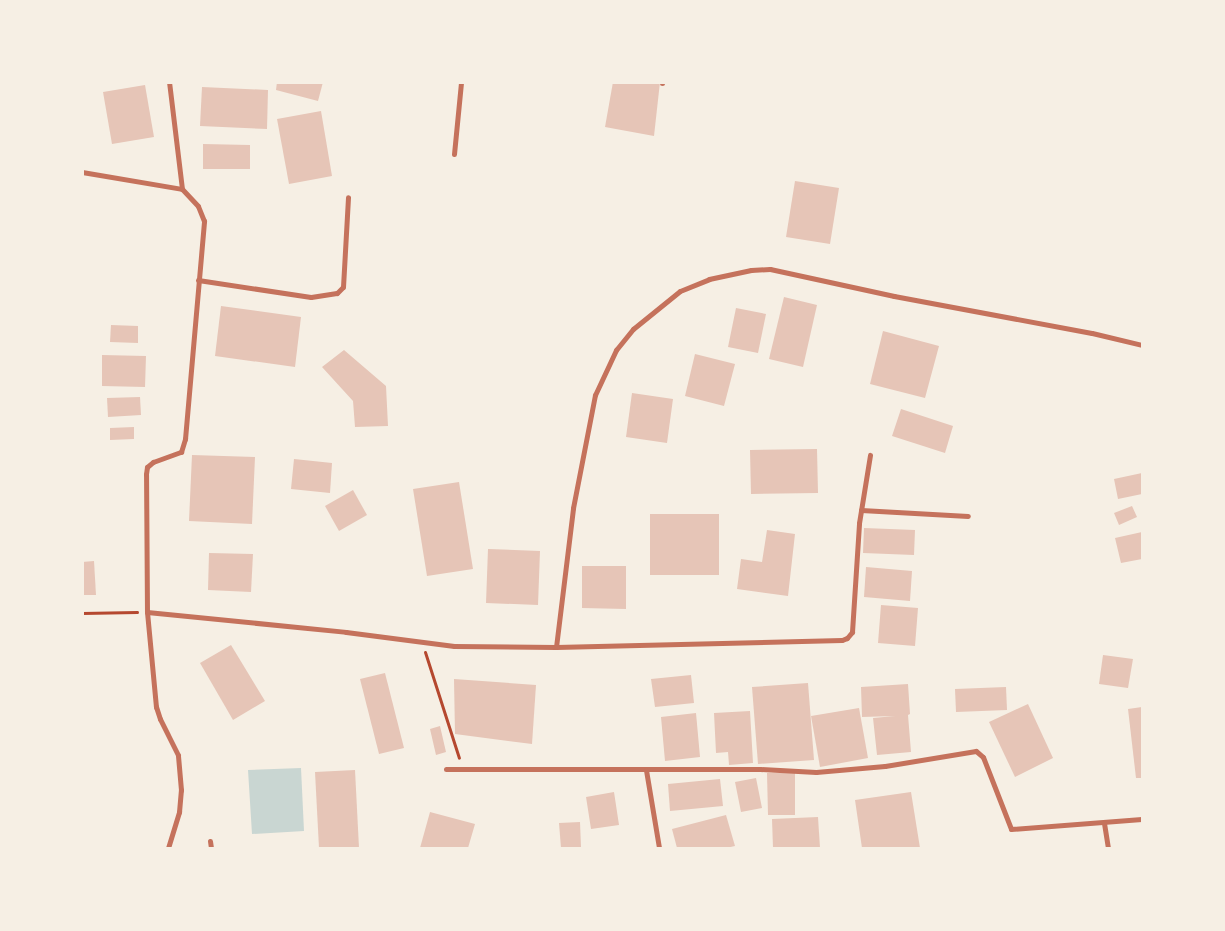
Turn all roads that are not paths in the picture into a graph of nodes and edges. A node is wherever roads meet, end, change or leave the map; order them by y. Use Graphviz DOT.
graph roads {
  1 [pos="169,82"];
  2 [pos="461,82"];
  3 [pos="454,154"];
  4 [pos="82,172"];
  5 [pos="182,189"];
  6 [pos="348,197"];
  7 [pos="198,280"];
  8 [pos="1142,345"];
  9 [pos="870,454"];
  10 [pos="861,510"];
  11 [pos="968,516"];
  12 [pos="147,612"];
  13 [pos="556,647"];
  14 [pos="446,769"];
  15 [pos="646,770"];
  16 [pos="1142,819"];
  17 [pos="1104,823"];
  18 [pos="210,841"];
  19 [pos="168,848"];
  20 [pos="211,848"];
  21 [pos="659,848"];
  22 [pos="1108,848"];
  1 -- 5 [label="street"];
  2 -- 3 [label="street"];
  4 -- 5 [label="street"];
  5 -- 7 [label="street"];
  6 -- 7 [label="street"];
  7 -- 12 [label="street"];
  8 -- 13 [label="street"];
  9 -- 10 [label="street"];
  10 -- 11 [label="street"];
  10 -- 13 [label="street"];
  12 -- 13 [label="street"];
  12 -- 19 [label="street"];
  14 -- 15 [label="street"];
  15 -- 17 [label="street"];
  15 -- 21 [label="street"];
  16 -- 17 [label="street"];
  17 -- 22 [label="street"];
  18 -- 20 [label="street"];
}
